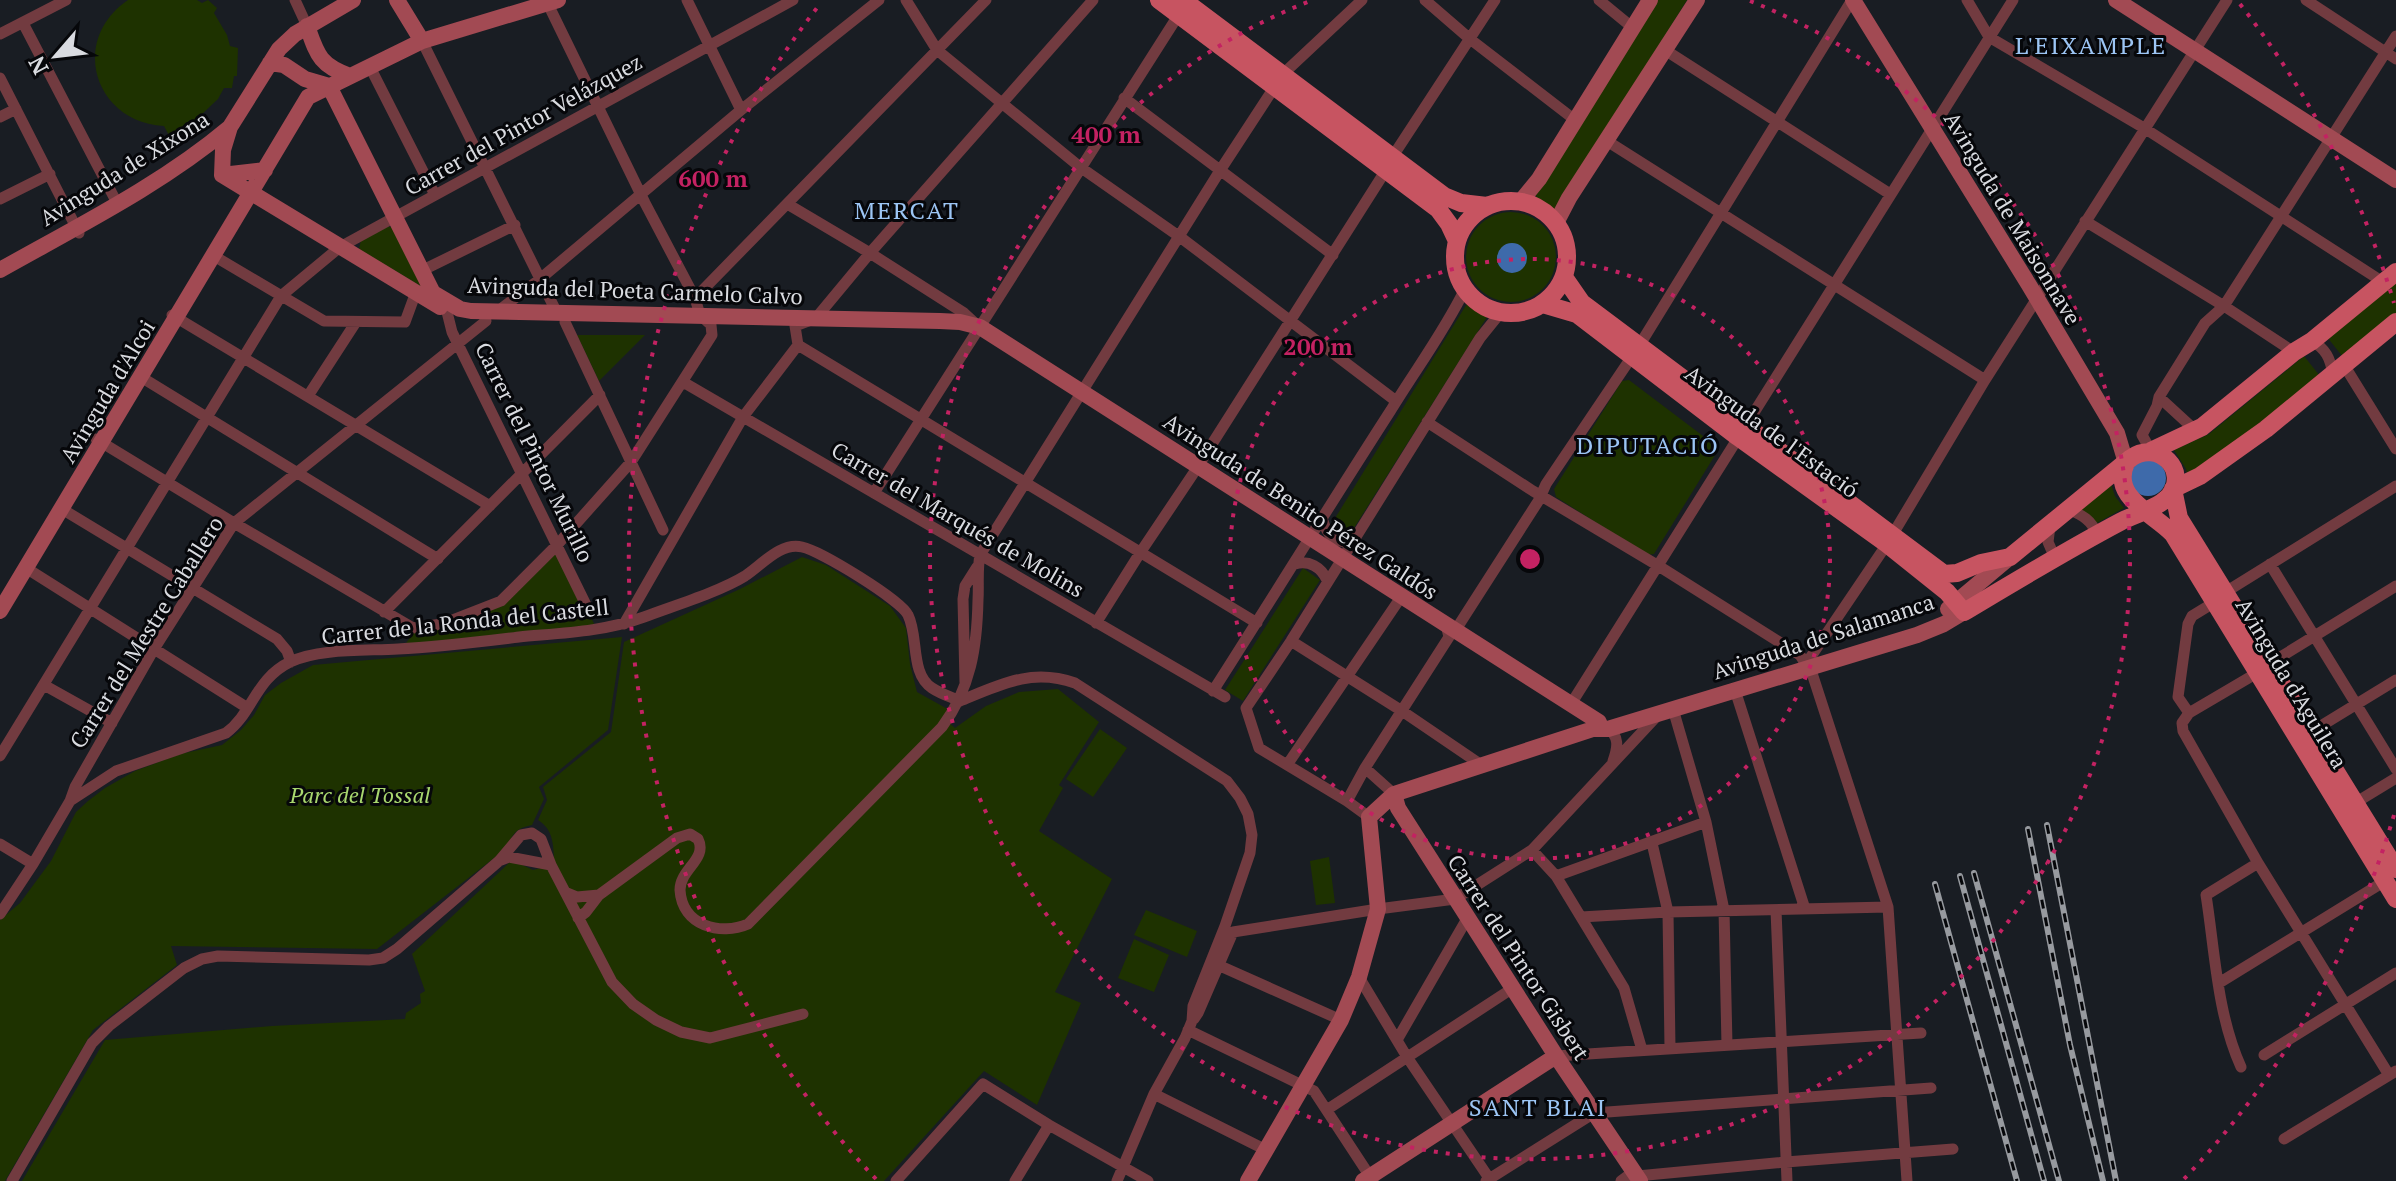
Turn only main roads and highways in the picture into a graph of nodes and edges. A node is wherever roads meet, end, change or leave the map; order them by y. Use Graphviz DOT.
graph roads {
  1 [pos="353,0"];
  2 [pos="397,0"];
  3 [pos="1159,0"];
  4 [pos="1650,0"];
  5 [pos="1697,0"];
  6 [pos="1853,0"];
  7 [pos="2116,0"];
  8 [pos="550,1"];
  9 [pos="1185,5"];
  10 [pos="307,26"];
  11 [pos="422,41"];
  12 [pos="270,63"];
  13 [pos="350,76"];
  14 [pos="305,79"];
  15 [pos="1279,80"];
  16 [pos="329,86"];
  17 [pos="308,97"];
  18 [pos="230,127"];
  19 [pos="1390,163"];
  20 [pos="227,169"];
  21 [pos="265,170"];
  22 [pos="2396,180"];
  23 [pos="251,193"];
  24 [pos="1521,201"];
  25 [pos="1487,206"];
  26 [pos="1556,223"];
  27 [pos="1457,241"];
  28 [pos="0,270"];
  29 [pos="1564,277"];
  30 [pos="2390,277"];
  31 [pos="1543,304"];
  32 [pos="702,313"];
  33 [pos="492,316"];
  34 [pos="2396,322"];
  35 [pos="977,332"];
  36 [pos="1635,351"];
  37 [pos="2151,451"];
  38 [pos="2126,463"];
  39 [pos="2173,489"];
  40 [pos="2145,505"];
  41 [pos="1889,540"];
  42 [pos="2010,557"];
  43 [pos="1339,561"];
  44 [pos="1944,574"];
  45 [pos="2219,597"];
  46 [pos="1960,607"];
  47 [pos="1,609"];
  48 [pos="1450,631"];
  49 [pos="1808,662"];
  50 [pos="1600,727"];
  51 [pos="2308,741"];
  52 [pos="1394,794"];
  53 [pos="2390,875"];
  54 [pos="2396,899"];
  55 [pos="1556,1056"];
  56 [pos="1633,1178"];
  57 [pos="1369,1179"];
  58 [pos="1248,1181"];
  1 -- 10 [label="main road"];
  2 -- 11 [label="main road"];
  3 -- 9 [label="main road"];
  4 -- 24 [label="main road"];
  5 -- 26 [label="main road"];
  6 -- 38 [label="main road, Avinguda de Maisonnave"];
  7 -- 22 [label="main road"];
  8 -- 11 [label="main road"];
  9 -- 15 [label="main road"];
  10 -- 12 [label="main road"];
  10 -- 13 [label="main road"];
  11 -- 13 [label="main road"];
  12 -- 14 [label="main road"];
  12 -- 18 [label="main road"];
  13 -- 16 [label="main road"];
  14 -- 16 [label="main road"];
  14 -- 17 [label="main road"];
  15 -- 19 [label="main road"];
  15 -- 19 [label="main road"];
  16 -- 17 [label="main road"];
  16 -- 33 [label="main road, Avinguda del Poeta Carmelo Calvo"];
  17 -- 21 [label="main road, Avinguda d'Alcoi"];
  18 -- 20 [label="main road"];
  18 -- 28 [label="main road, Avinguda de Xixona"];
  19 -- 25 [label="main road"];
  19 -- 27 [label="main road"];
  20 -- 21 [label="main road"];
  20 -- 23 [label="main road, Avinguda del Poeta Carmelo Calvo"];
  21 -- 23 [label="main road, Avinguda d'Alcoi"];
  23 -- 33 [label="main road, Avinguda del Poeta Carmelo Calvo"];
  23 -- 47 [label="main road, Avinguda d'Alcoi"];
  24 -- 25 [label="main road"];
  24 -- 26 [label="main road"];
  25 -- 27 [label="main road"];
  26 -- 29 [label="main road"];
  27 -- 31 [label="main road"];
  29 -- 31 [label="main road"];
  29 -- 36 [label="main road, Avinguda de l'Estació"];
  30 -- 37 [label="main road"];
  31 -- 36 [label="main road, Avinguda de l'Estació"];
  32 -- 33 [label="main road, Avinguda del Poeta Carmelo Calvo"];
  32 -- 35 [label="main road, Avinguda del Poeta Carmelo Calvo"];
  32 -- 35 [label="main road, Avinguda del Poeta Carmelo Calvo"];
  34 -- 39 [label="main road"];
  35 -- 43 [label="main road, Avinguda de Benito Pérez Galdós"];
  36 -- 41 [label="main road, Avinguda de l'Estació"];
  37 -- 38 [label="main road"];
  37 -- 39 [label="main road"];
  38 -- 40 [label="main road"];
  38 -- 42 [label="main road, Avinguda de Salamanca"];
  39 -- 40 [label="main road"];
  39 -- 45 [label="main road, Avinguda d'Aguilera"];
  40 -- 45 [label="main road, Avinguda d'Aguilera"];
  40 -- 46 [label="main road, Avinguda de Salamanca"];
  41 -- 44 [label="main road, Avinguda de l'Estació"];
  41 -- 46 [label="main road, Avinguda de l'Estació"];
  42 -- 44 [label="main road, Avinguda de Salamanca"];
  42 -- 46 [label="main road, Avinguda de Salamanca"];
  43 -- 48 [label="main road, Avinguda de Benito Pérez Galdós"];
  43 -- 48 [label="main road, Avinguda de Benito Pérez Galdós"];
  45 -- 51 [label="main road, Avinguda d'Aguilera"];
  46 -- 49 [label="main road, Avinguda de Salamanca"];
  48 -- 50 [label="main road, Avinguda de Benito Pérez Galdós"];
  48 -- 50 [label="main road, Avinguda de Benito Pérez Galdós"];
  49 -- 50 [label="main road, Avinguda de Salamanca"];
  49 -- 50 [label="main road, Avinguda de Salamanca"];
  50 -- 52 [label="main road, Avinguda de Salamanca"];
  51 -- 53 [label="main road, Avinguda d'Aguilera"];
  51 -- 53 [label="main road, Avinguda d'Aguilera"];
  52 -- 55 [label="main road, Carrer del Pintor Gisbert"];
  52 -- 58 [label="main road"];
  53 -- 54 [label="main road, Avinguda d'Aguilera"];
  55 -- 56 [label="main road, Carrer del Pintor Gisbert"];
  55 -- 57 [label="main road"];
}
